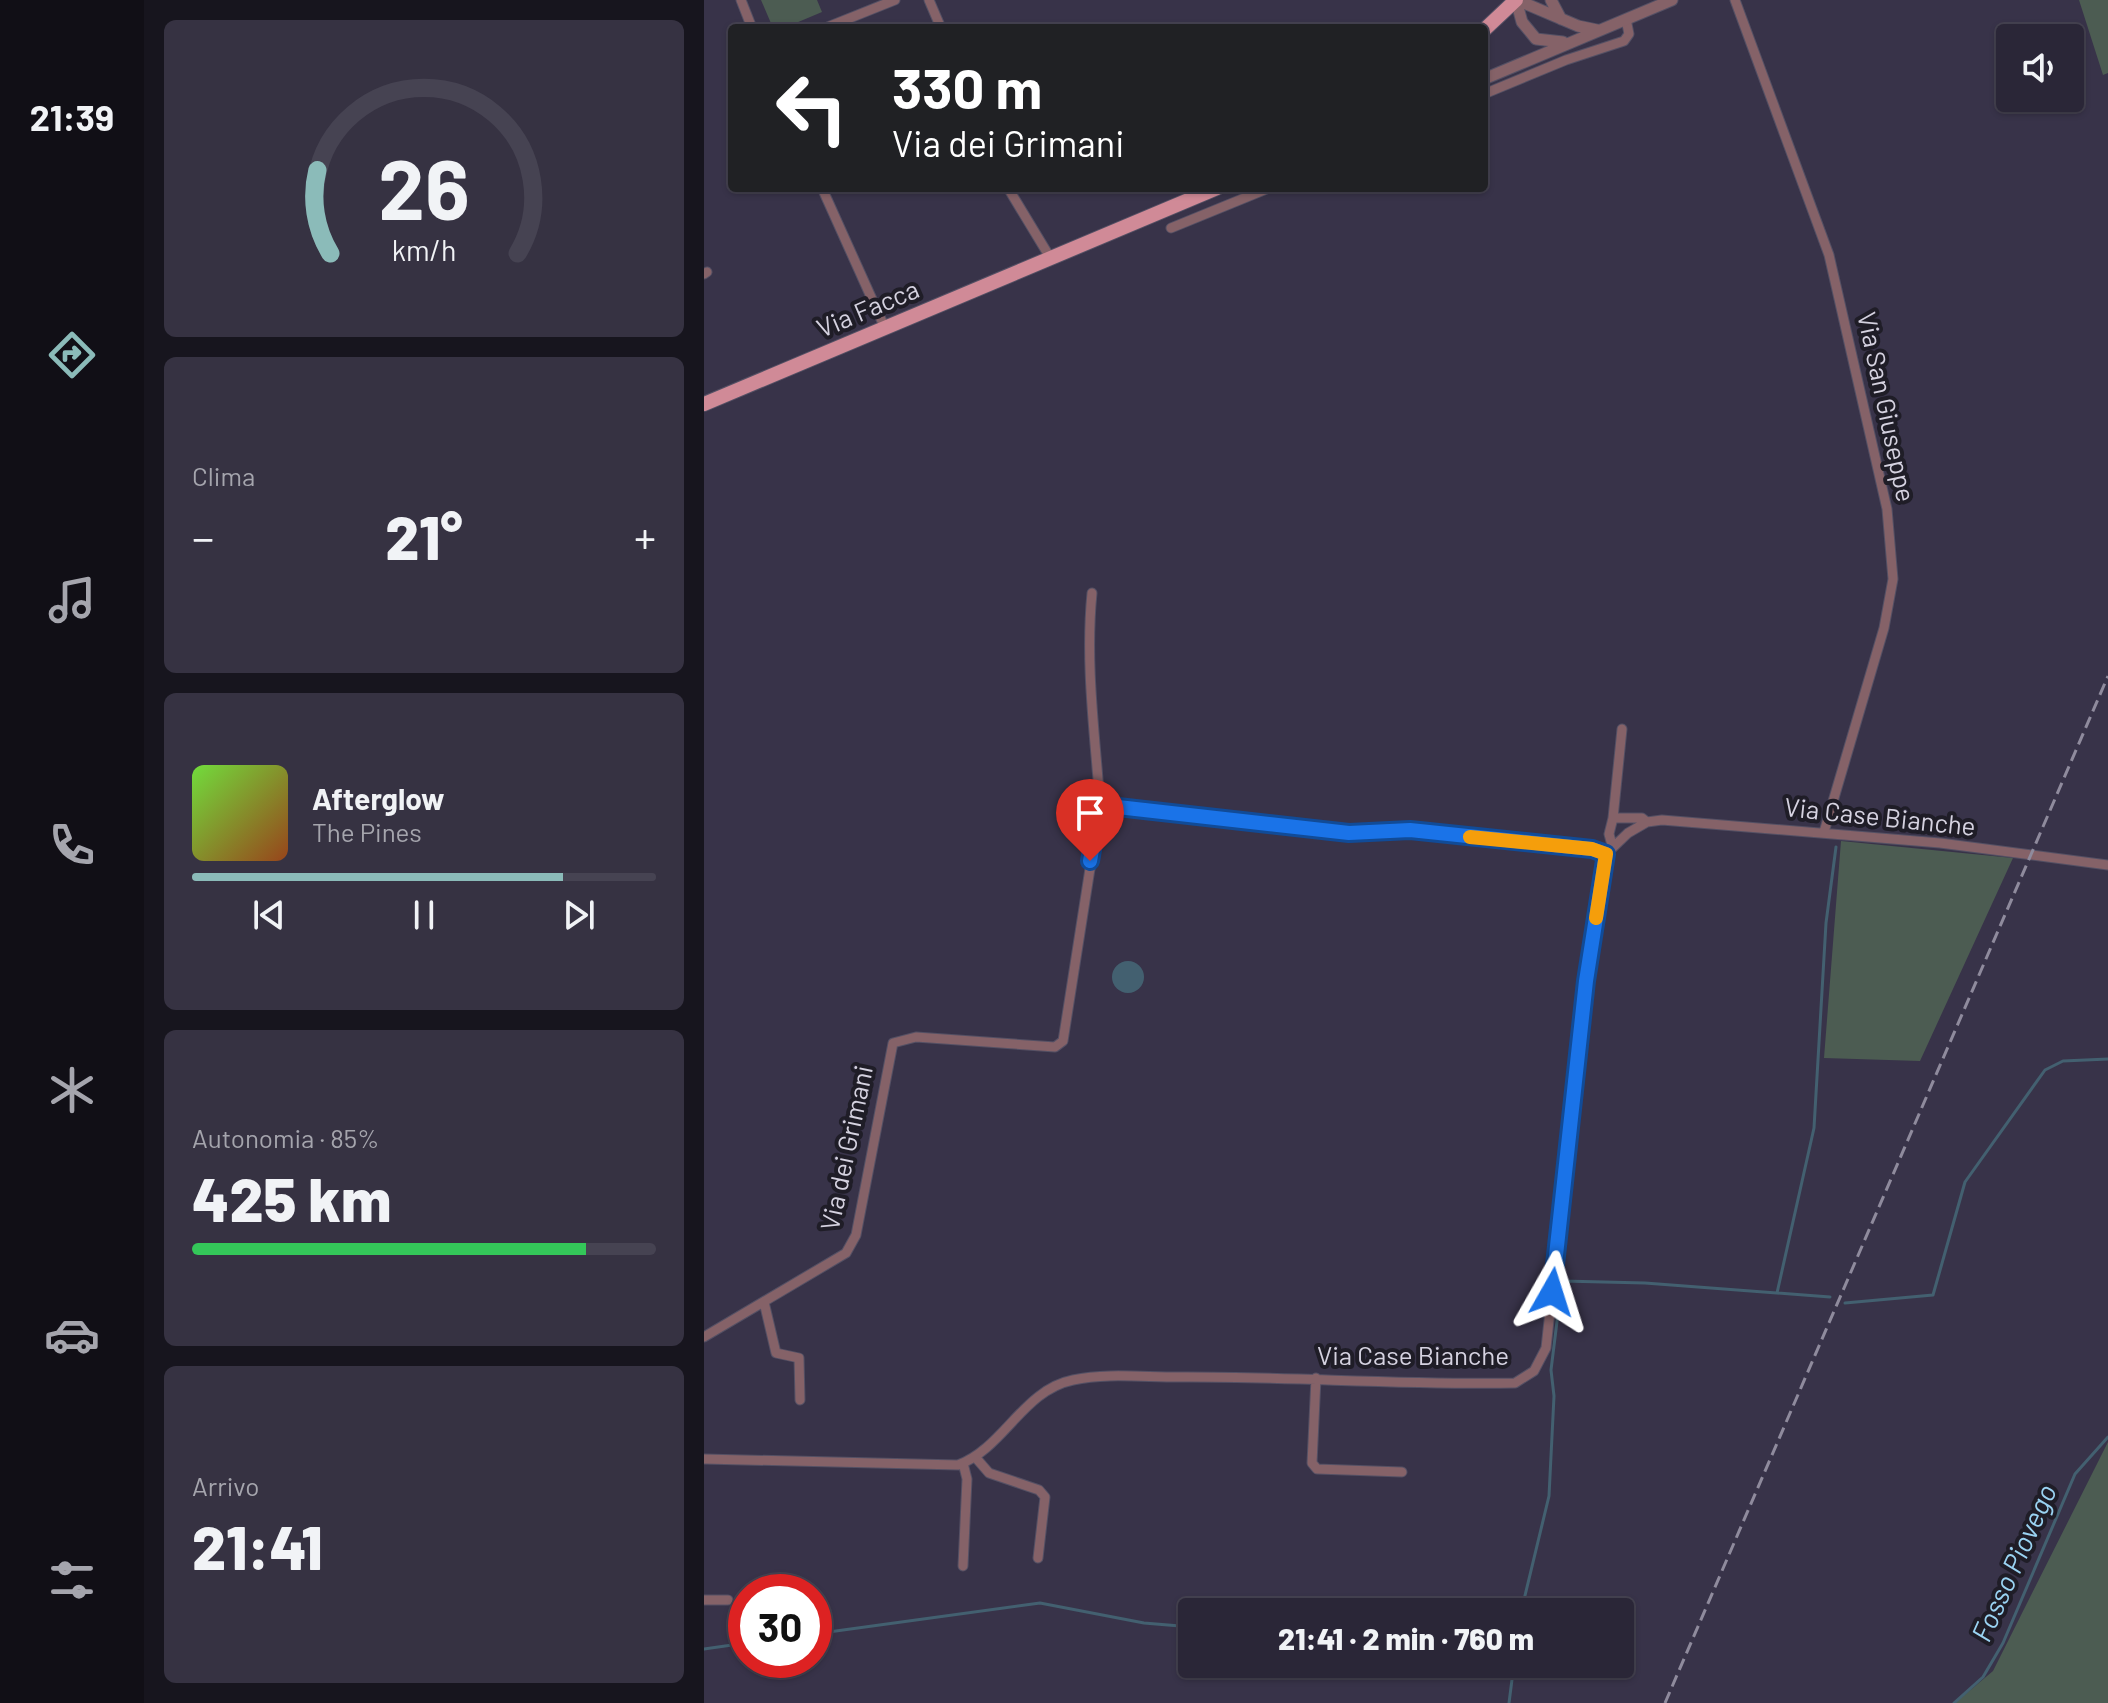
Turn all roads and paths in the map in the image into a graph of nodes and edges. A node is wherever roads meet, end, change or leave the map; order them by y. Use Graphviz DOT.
graph roads {
  1 [pos="741,0"];
  2 [pos="895,0"];
  3 [pos="929,0"];
  4 [pos="1516,0"];
  5 [pos="1551,0"];
  6 [pos="1672,0"];
  7 [pos="1735,0"];
  8 [pos="1562,19"];
  9 [pos="1626,19"];
  10 [pos="750,24"];
  11 [pos="835,24"];
  12 [pos="939,24"];
  13 [pos="1488,26"];
  14 [pos="1598,30"];
  15 [pos="1572,41"];
  16 [pos="1488,77"];
  17 [pos="1488,92"];
  18 [pos="824,192"];
  19 [pos="1010,192"];
  20 [pos="1208,192"];
  21 [pos="1259,192"];
  22 [pos="1171,228"];
  23 [pos="1051,259"];
  24 [pos="885,328"];
  25 [pos="704,404"];
  26 [pos="1092,593"];
  27 [pos="1622,729"];
  28 [pos="1100,805"];
  29 [pos="1613,818"];
  30 [pos="1647,822"];
  31 [pos="1824,832"];
  32 [pos="1609,850"];
  33 [pos="2108,865"];
  34 [pos="764,1302"];
  35 [pos="704,1337"];
  36 [pos="1316,1378"];
  37 [pos="800,1400"];
  38 [pos="976,1458"];
  39 [pos="704,1459"];
  40 [pos="963,1463"];
  41 [pos="1402,1472"];
  42 [pos="1038,1558"];
  43 [pos="963,1566"];
  44 [pos="704,1600"];
  45 [pos="728,1600"];
  1 -- 10 [label="street"];
  2 -- 11 [label="street"];
  3 -- 12 [label="street"];
  4 -- 8 [label="street"];
  4 -- 13 [label="main road"];
  4 -- 15 [label="street"];
  5 -- 8 [label="street"];
  6 -- 9 [label="street"];
  7 -- 31 [label="street, Via San Giuseppe"];
  8 -- 14 [label="street"];
  9 -- 14 [label="street"];
  9 -- 17 [label="street"];
  14 -- 15 [label="street"];
  15 -- 16 [label="street"];
  18 -- 24 [label="street"];
  19 -- 23 [label="street"];
  20 -- 23 [label="main road, Via Facca"];
  21 -- 22 [label="street"];
  23 -- 24 [label="main road, Via Facca"];
  24 -- 25 [label="main road, Via Facca"];
  26 -- 28 [label="street"];
  27 -- 29 [label="street, Via Case Bianche"];
  28 -- 32 [label="street"];
  28 -- 34 [label="street, Via dei Grimani"];
  29 -- 30 [label="street, Via Case Bianche"];
  29 -- 32 [label="street, Via Case Bianche"];
  30 -- 31 [label="street, Via Case Bianche"];
  30 -- 32 [label="street"];
  31 -- 33 [label="street, Via Case Bianche"];
  32 -- 36 [label="street, Via Case Bianche"];
  34 -- 35 [label="street, Via dei Grimani"];
  34 -- 37 [label="street"];
  36 -- 38 [label="street, Via Case Bianche"];
  36 -- 41 [label="street"];
  38 -- 40 [label="street, Via Case Bianche"];
  38 -- 42 [label="street"];
  39 -- 40 [label="street, Via Case Bianche"];
  40 -- 43 [label="street"];
  44 -- 45 [label="street"];
}
